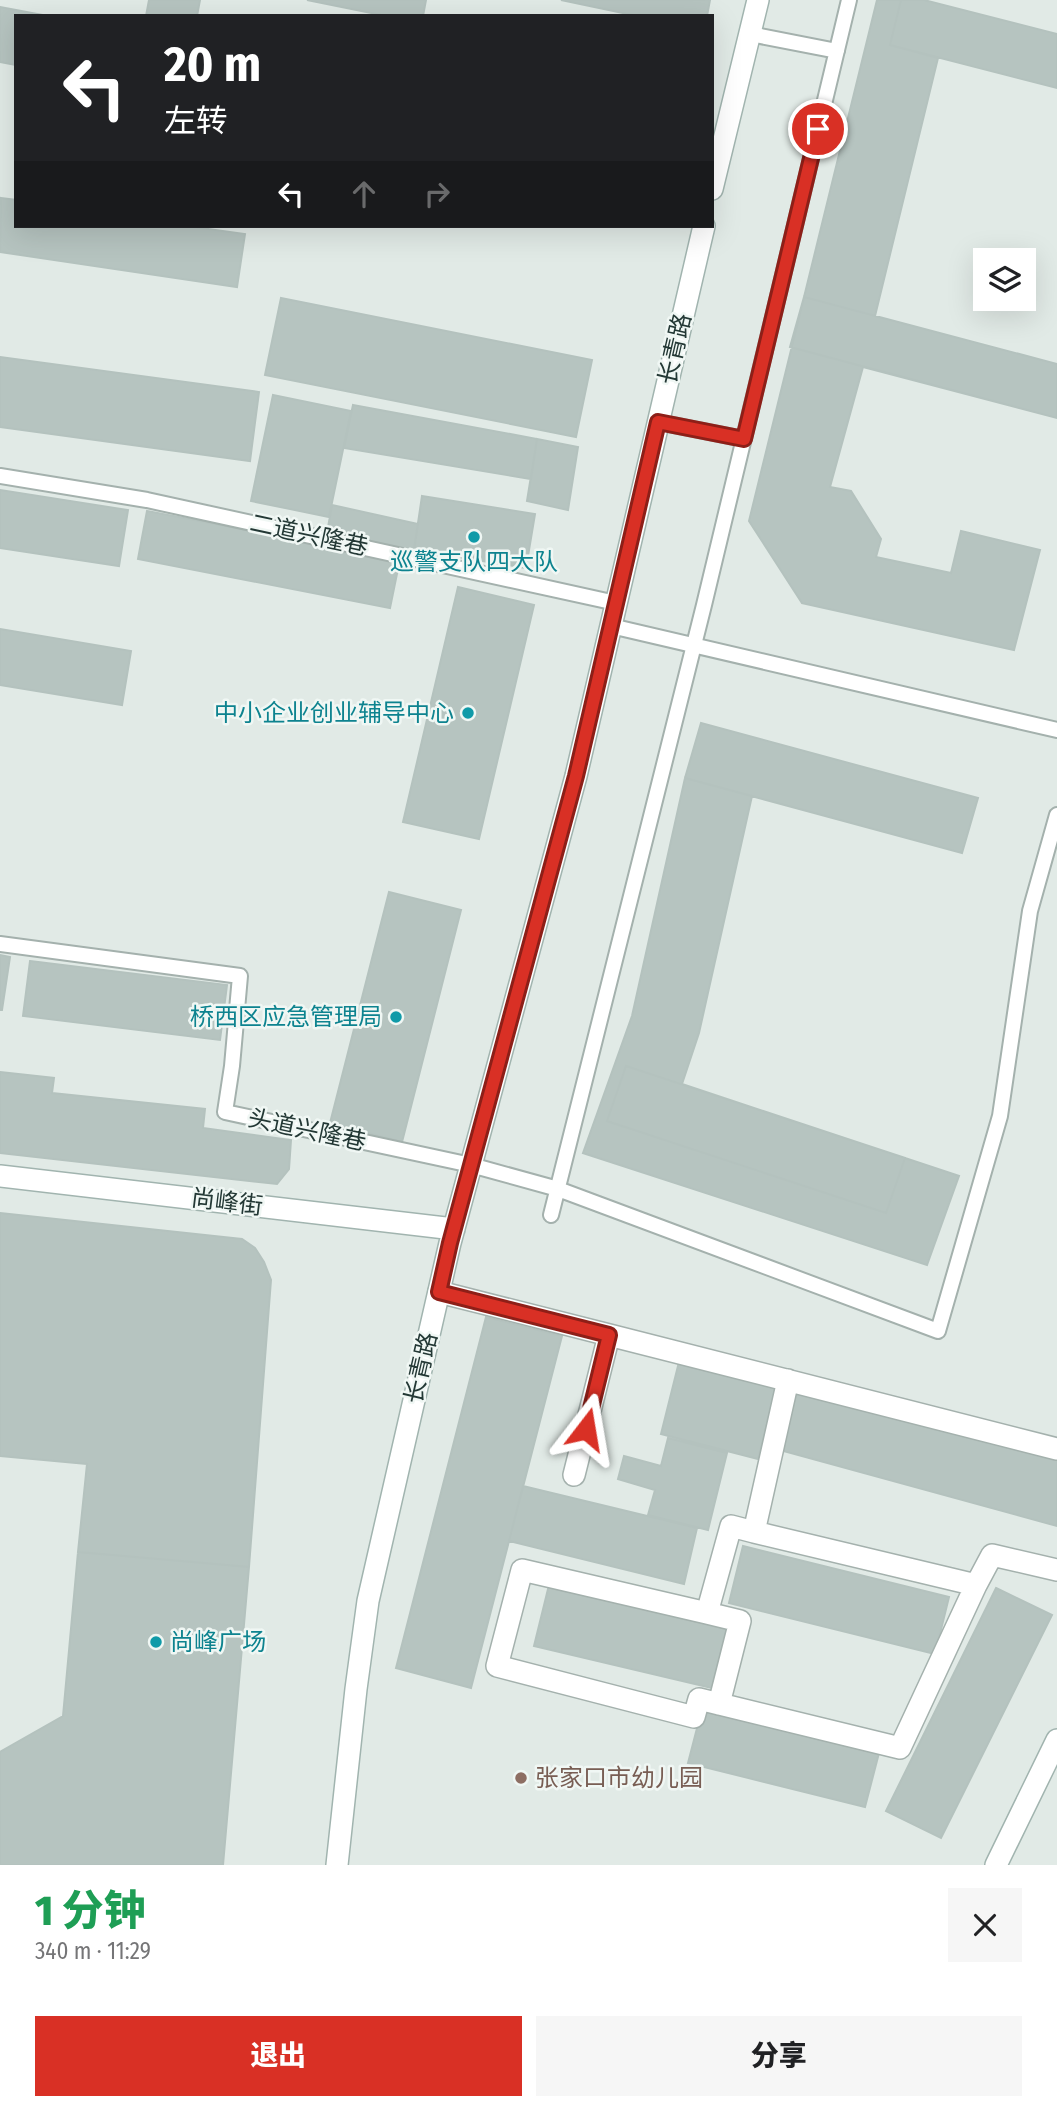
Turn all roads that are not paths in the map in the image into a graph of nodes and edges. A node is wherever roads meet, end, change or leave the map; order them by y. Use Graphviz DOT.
graph roads {
  1 [pos="758,0"];
  2 [pos="849,0"];
  3 [pos="750,34"];
  4 [pos="837,51"];
  5 [pos="714,182"];
  6 [pos="704,228"];
  7 [pos="658,422"];
  8 [pos="744,439"];
  9 [pos="0,476"];
  10 [pos="616,603"];
  11 [pos="611,626"];
  12 [pos="694,645"];
  13 [pos="1057,730"];
  14 [pos="1057,815"];
  15 [pos="0,944"];
  16 [pos="471,1165"];
  17 [pos="0,1176"];
  18 [pos="558,1189"];
  19 [pos="551,1215"];
  20 [pos="454,1229"];
  21 [pos="439,1292"];
  22 [pos="609,1335"];
  23 [pos="788,1380"];
  24 [pos="1057,1449"];
  25 [pos="574,1475"];
  26 [pos="754,1532"];
  27 [pos="1057,1570"];
  28 [pos="976,1585"];
  29 [pos="707,1613"];
  30 [pos="719,1704"];
  31 [pos="1057,1740"];
  32 [pos="337,1865"];
  33 [pos="996,1865"];
  1 -- 3 [label="street"];
  2 -- 4 [label="lane"];
  3 -- 4 [label="lane"];
  3 -- 5 [label="street"];
  4 -- 8 [label="lane"];
  6 -- 7 [label="street, 长青路"];
  7 -- 8 [label="lane"];
  7 -- 10 [label="street, 长青路"];
  8 -- 12 [label="lane"];
  9 -- 10 [label="lane, 二道兴隆巷"];
  10 -- 11 [label="street, 长青路"];
  11 -- 12 [label="lane"];
  11 -- 16 [label="street, 长青路"];
  12 -- 13 [label="lane"];
  12 -- 18 [label="lane"];
  14 -- 18 [label="lane"];
  15 -- 16 [label="lane, 头道兴隆巷"];
  16 -- 18 [label="lane"];
  16 -- 20 [label="street, 长青路"];
  17 -- 20 [label="street, 尚峰街"];
  18 -- 19 [label="lane"];
  20 -- 21 [label="street, 长青路"];
  21 -- 22 [label="street"];
  21 -- 32 [label="street, 长青路"];
  22 -- 23 [label="street"];
  22 -- 25 [label="street"];
  23 -- 24 [label="street"];
  23 -- 26 [label="street"];
  26 -- 28 [label="street"];
  26 -- 29 [label="street"];
  27 -- 28 [label="street"];
  28 -- 30 [label="street"];
  29 -- 30 [label="street"];
  29 -- 30 [label="street"];
  31 -- 33 [label="street"];
}
